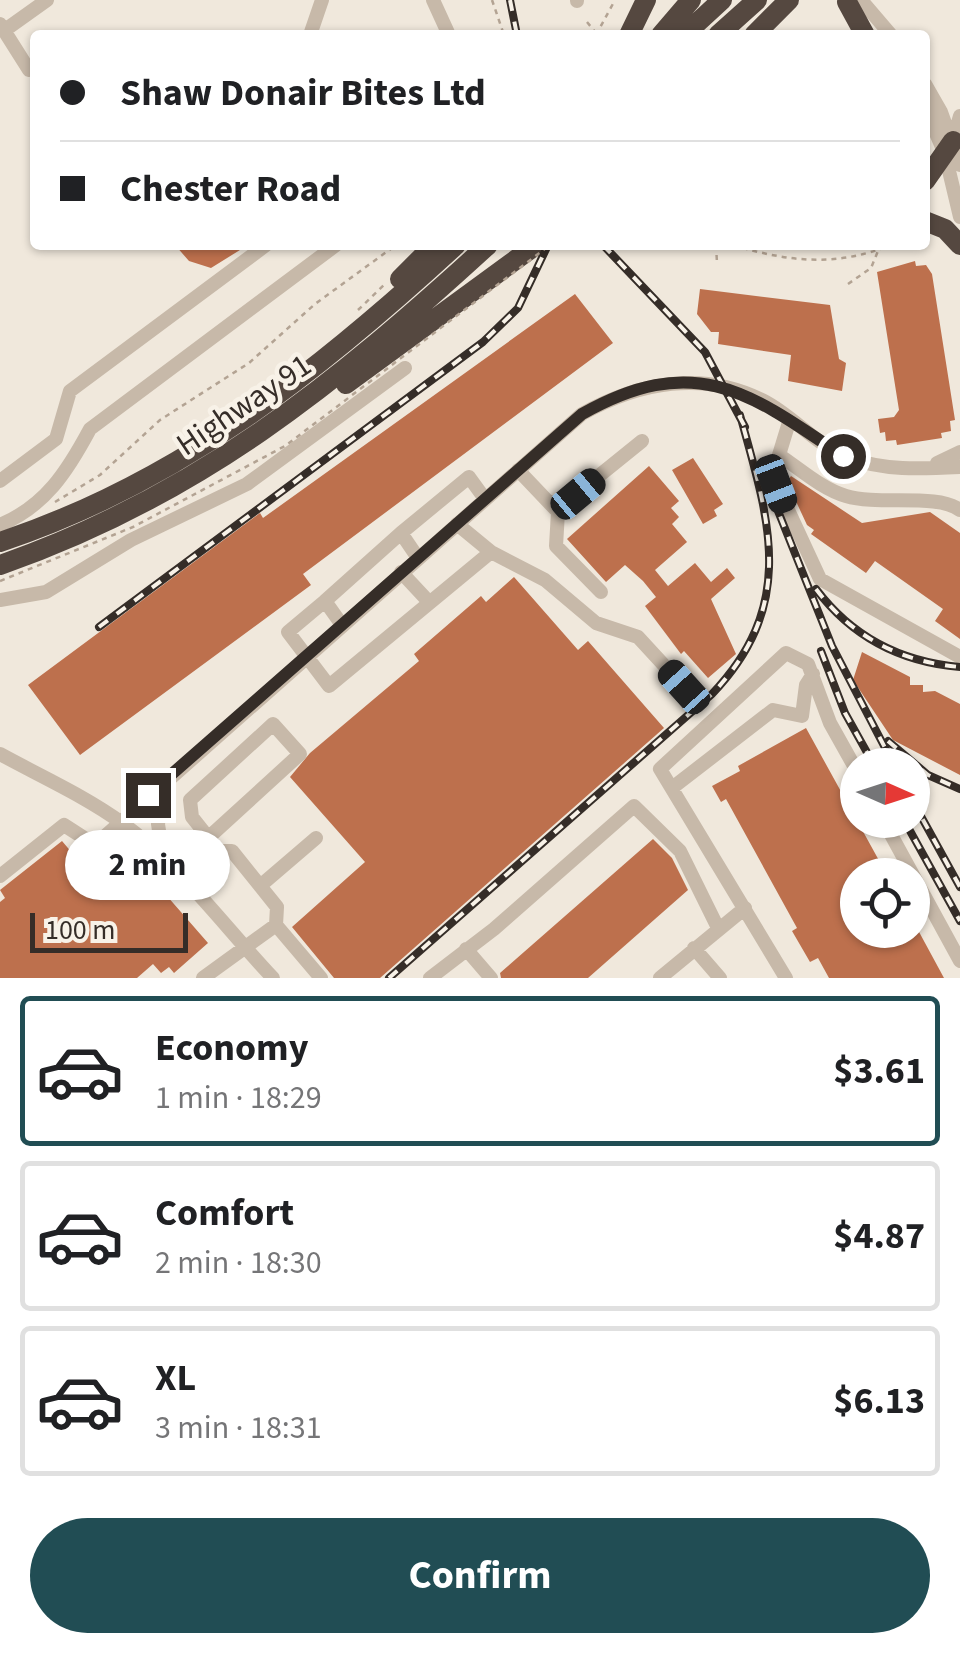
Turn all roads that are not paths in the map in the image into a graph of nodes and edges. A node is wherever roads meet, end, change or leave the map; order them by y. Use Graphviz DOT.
graph roads {
  1 [pos="46,0"];
  2 [pos="322,0"];
  3 [pos="433,0"];
  4 [pos="646,0"];
  5 [pos="691,0"];
  6 [pos="722,0"];
  7 [pos="757,0"];
  8 [pos="789,0"];
  9 [pos="851,1"];
  10 [pos="2,27"];
  11 [pos="312,30"];
  12 [pos="447,30"];
  13 [pos="631,30"];
  14 [pos="666,30"];
  15 [pos="689,30"];
  16 [pos="724,30"];
  17 [pos="759,30"];
  18 [pos="862,30"];
  19 [pos="872,30"];
  20 [pos="885,30"];
  21 [pos="29,70"];
  22 [pos="930,96"];
  23 [pos="930,116"];
  24 [pos="960,116"];
  25 [pos="953,153"];
  26 [pos="930,176"];
  27 [pos="960,217"];
  28 [pos="930,223"];
  29 [pos="960,246"];
  30 [pos="259,250"];
  31 [pos="329,250"];
  32 [pos="429,250"];
  33 [pos="451,250"];
  34 [pos="482,250"];
  35 [pos="529,250"];
  36 [pos="405,368"];
  37 [pos="290,402"];
  38 [pos="790,419"];
  39 [pos="642,441"];
  40 [pos="960,452"];
  41 [pos="779,455"];
  42 [pos="960,467"];
  43 [pos="917,469"];
  44 [pos="518,470"];
  45 [pos="0,482"];
  46 [pos="485,499"];
  47 [pos="551,503"];
  48 [pos="960,510"];
  49 [pos="457,524"];
  50 [pos="0,525"];
  51 [pos="400,534"];
  52 [pos="0,542"];
  53 [pos="491,552"];
  54 [pos="418,558"];
  55 [pos="0,565"];
  56 [pos="402,572"];
  57 [pos="601,592"];
  58 [pos="0,600"];
  59 [pos="325,601"];
  60 [pos="429,602"];
  61 [pos="342,625"];
  62 [pos="305,656"];
  63 [pos="960,657"];
  64 [pos="813,674"];
  65 [pos="684,687"];
  66 [pos="826,710"];
  67 [pos="802,716"];
  68 [pos="846,748"];
  69 [pos="0,754"];
  70 [pos="164,780"];
  71 [pos="672,788"];
  72 [pos="119,820"];
  73 [pos="208,838"];
  74 [pos="316,838"];
  75 [pos="893,838"];
  76 [pos="219,850"];
  77 [pos="163,857"];
  78 [pos="0,876"];
  79 [pos="188,880"];
  80 [pos="260,886"];
  81 [pos="744,908"];
  82 [pos="276,925"];
  83 [pos="718,928"];
  84 [pos="244,947"];
  85 [pos="694,948"];
  86 [pos="466,950"];
  87 [pos="960,960"];
  88 [pos="203,978"];
  89 [pos="272,978"];
  90 [pos="321,978"];
  91 [pos="430,978"];
  92 [pos="491,978"];
  93 [pos="660,978"];
  94 [pos="720,978"];
  95 [pos="786,978"];
  1 -- 10 [label="street"];
  2 -- 11 [label="street"];
  3 -- 12 [label="street"];
  4 -- 13 [label="highway"];
  5 -- 14 [label="highway"];
  6 -- 15 [label="highway"];
  7 -- 16 [label="highway"];
  8 -- 17 [label="highway"];
  9 -- 18 [label="highway"];
  9 -- 19 [label="street"];
  9 -- 20 [label="street"];
  10 -- 21 [label="street"];
  22 -- 25 [label="street"];
  23 -- 25 [label="street"];
  24 -- 25 [label="street"];
  25 -- 26 [label="highway"];
  25 -- 27 [label="street"];
  28 -- 29 [label="highway"];
  30 -- 45 [label="street"];
  31 -- 50 [label="street"];
  32 -- 37 [label="highway"];
  33 -- 37 [label="highway"];
  34 -- 37 [label="highway, Highway 91"];
  35 -- 37 [label="highway"];
  36 -- 58 [label="street"];
  37 -- 52 [label="highway, Highway 91"];
  37 -- 55 [label="highway, Highway 91"];
  38 -- 41 [label="street"];
  38 -- 43 [label="street"];
  38 -- 44 [label="street"];
  39 -- 47 [label="street"];
  40 -- 43 [label="street"];
  41 -- 48 [label="street"];
  41 -- 63 [label="street"];
  42 -- 43 [label="street"];
  44 -- 46 [label="street"];
  44 -- 47 [label="street"];
  46 -- 49 [label="street"];
  46 -- 51 [label="street"];
  47 -- 57 [label="street"];
  49 -- 53 [label="street"];
  49 -- 54 [label="street"];
  51 -- 54 [label="street"];
  51 -- 59 [label="street"];
  53 -- 60 [label="street"];
  53 -- 65 [label="street"];
  54 -- 56 [label="street"];
  56 -- 60 [label="street"];
  56 -- 61 [label="street"];
  59 -- 61 [label="street"];
  59 -- 62 [label="street"];
  60 -- 62 [label="street"];
  61 -- 62 [label="street"];
  62 -- 70 [label="street"];
  64 -- 66 [label="street"];
  64 -- 67 [label="street"];
  64 -- 71 [label="street"];
  66 -- 67 [label="street"];
  66 -- 68 [label="street"];
  67 -- 71 [label="street"];
  69 -- 72 [label="street"];
  70 -- 72 [label="street"];
  70 -- 77 [label="street"];
  71 -- 81 [label="street"];
  72 -- 77 [label="street"];
  72 -- 78 [label="street"];
  73 -- 73 [label="street"];
  73 -- 76 [label="street"];
  74 -- 80 [label="street"];
  75 -- 87 [label="street"];
  76 -- 79 [label="street"];
  76 -- 80 [label="street"];
  77 -- 79 [label="street"];
  79 -- 84 [label="street"];
  80 -- 82 [label="street"];
  81 -- 83 [label="street"];
  81 -- 95 [label="street"];
  82 -- 84 [label="street"];
  82 -- 90 [label="street"];
  83 -- 85 [label="street"];
  83 -- 86 [label="street"];
  84 -- 88 [label="street"];
  84 -- 89 [label="street"];
  85 -- 93 [label="street"];
  85 -- 94 [label="street"];
  86 -- 91 [label="street"];
  86 -- 92 [label="street"];
}
